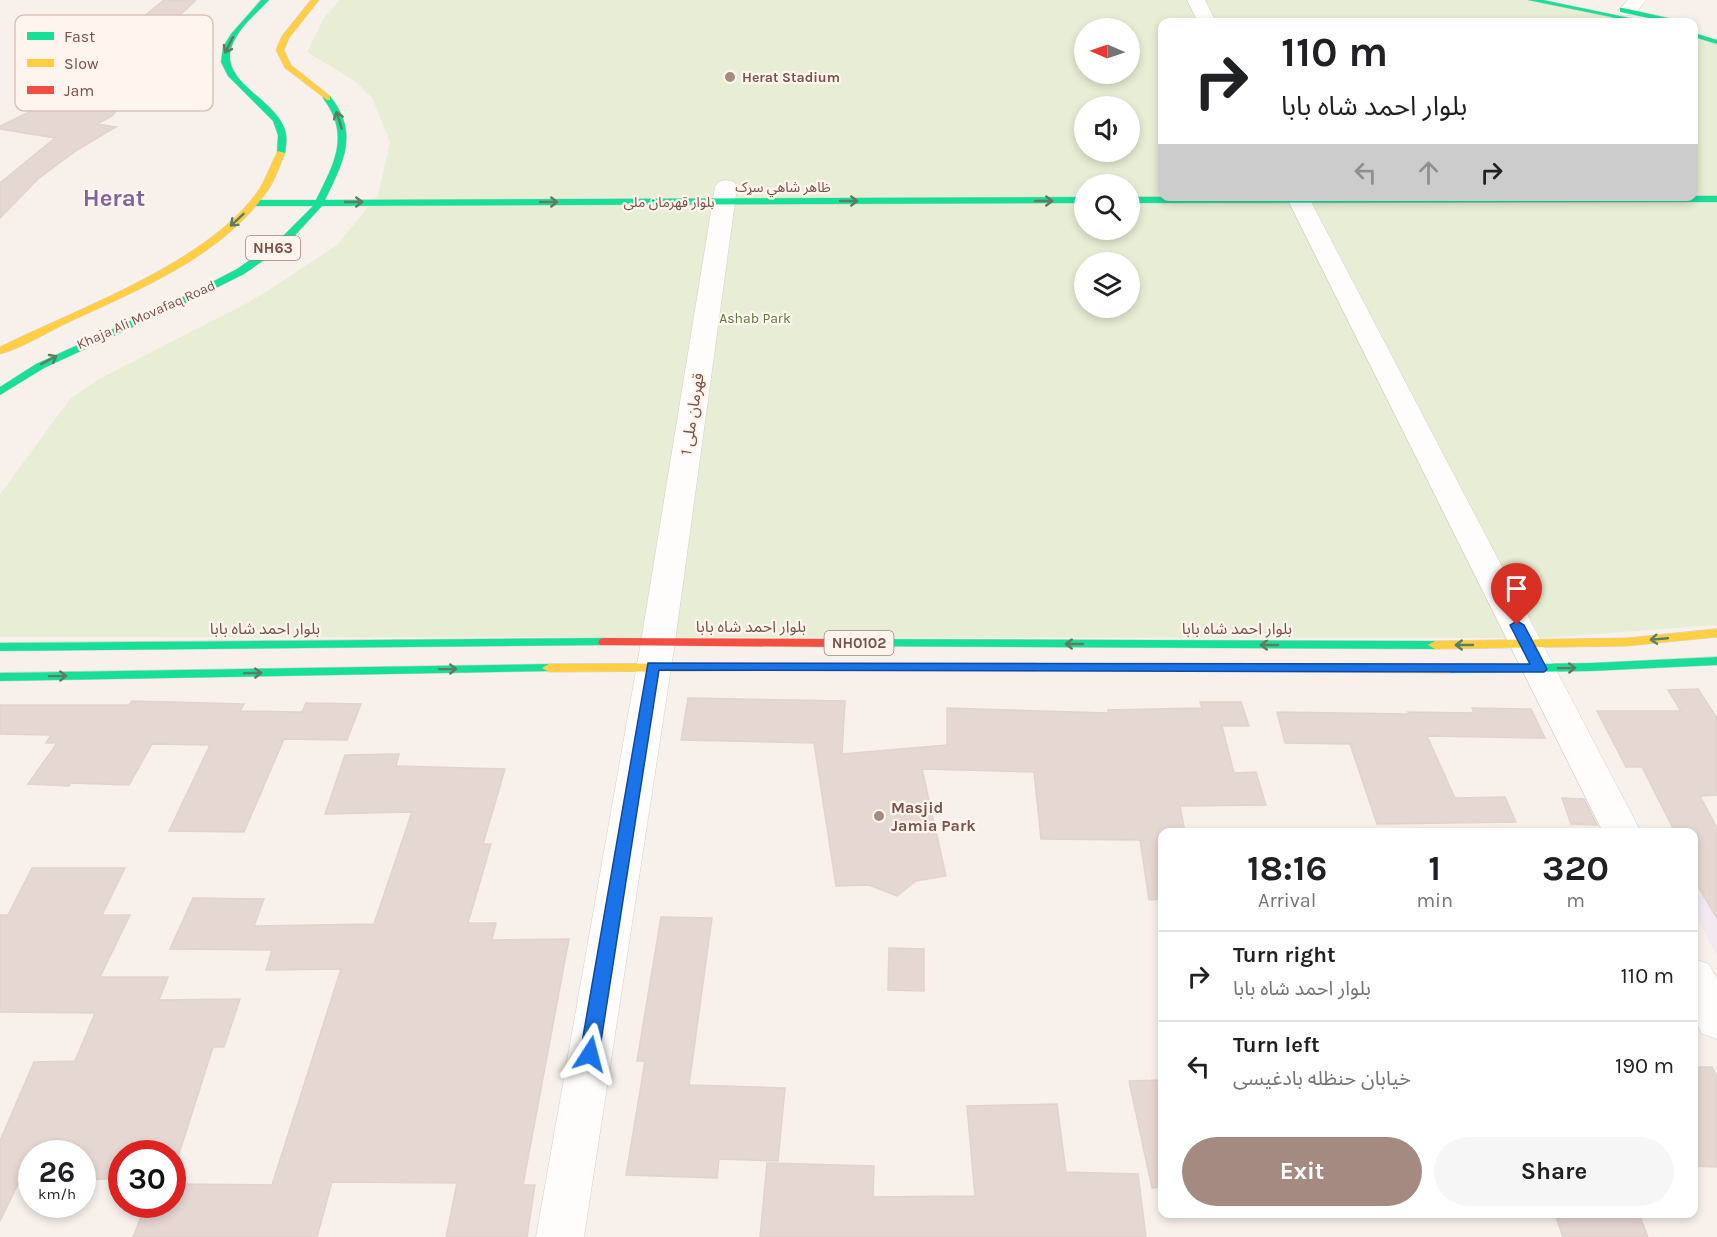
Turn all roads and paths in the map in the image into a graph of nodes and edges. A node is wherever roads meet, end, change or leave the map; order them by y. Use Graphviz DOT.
graph roads {
  1 [pos="266,0"];
  2 [pos="315,0"];
  3 [pos="1196,0"];
  4 [pos="1532,0"];
  5 [pos="1572,0"];
  6 [pos="1632,6"];
  7 [pos="1205,18"];
  8 [pos="1624,18"];
  9 [pos="1666,18"];
  10 [pos="1698,27"];
  11 [pos="1717,33"];
  12 [pos="1698,36"];
  13 [pos="1717,42"];
  14 [pos="1717,185"];
  15 [pos="1074,186"];
  16 [pos="1140,186"];
  17 [pos="1158,186"];
  18 [pos="1698,186"];
  19 [pos="845,187"];
  20 [pos="307,188"];
  21 [pos="334,188"];
  22 [pos="726,191"];
  23 [pos="1698,199"];
  24 [pos="1717,199"];
  25 [pos="1074,200"];
  26 [pos="1140,200"];
  27 [pos="1158,200"];
  28 [pos="1300,201"];
  29 [pos="318,202"];
  30 [pos="254,203"];
  31 [pos="0,351"];
  32 [pos="0,392"];
  33 [pos="1717,633"];
  34 [pos="0,647"];
  35 [pos="655,654"];
  36 [pos="1533,657"];
  37 [pos="1717,662"];
  38 [pos="1048,667"];
  39 [pos="1192,668"];
  40 [pos="0,677"];
  41 [pos="1620,828"];
  42 [pos="1698,983"];
  43 [pos="1717,1022"];
  44 [pos="560,1237"];
  1 -- 30 [label="main road, Khaja Ali Movafaq Road / NH63, one-way"];
  21 -- 2 [label="main road, Khaja Ali Movafaq Road / NH63, one-way"];
  3 -- 7 [label="street"];
  4 -- 8 [label="main road"];
  5 -- 6 [label="main road"];
  6 -- 9 [label="main road"];
  10 -- 11 [label="main road"];
  12 -- 13 [label="main road"];
  14 -- 18 [label="main road"];
  15 -- 19 [label="main road, ظاهر شاهي سړک"];
  16 -- 17 [label="main road"];
  20 -- 21 [label="main road"];
  21 -- 29 [label="main road, Khaja Ali Movafaq Road / NH63"];
  22 -- 25 [label="main road, بلوار قهرمان ملی, one-way"];
  29 -- 22 [label="main road, بلوار قهرمان ملی, one-way"];
  22 -- 35 [label="street, قهرمان ملی 1"];
  23 -- 24 [label="main road"];
  26 -- 27 [label="main road"];
  28 -- 36 [label="street"];
  29 -- 30 [label="main road, بلوار قهرمان ملی"];
  32 -- 29 [label="main road, Khaja Ali Movafaq Road / NH63, one-way"];
  30 -- 31 [label="main road, Khaja Ali Movafaq Road / NH63, one-way"];
  33 -- 36 [label="main road, بلوار احمد شاه بابا / NH0102, one-way"];
  34 -- 35 [label="main road, بلوار احمد شاه بابا / NH0102"];
  36 -- 35 [label="main road, بلوار احمد شاه بابا / NH0102, one-way"];
  35 -- 38 [label="main road, بلوار احمد شاه بابا / NH0102"];
  40 -- 35 [label="main road, بلوار احمد شاه بابا / NH0102, one-way"];
  35 -- 44 [label="street, قهرمان ملی 1"];
  36 -- 37 [label="main road, بلوار احمد شاه بابا / NH0102, one-way"];
  36 -- 39 [label="main road, بلوار احمد شاه بابا / NH0102"];
  36 -- 41 [label="street"];
  42 -- 43 [label="street"];
}
